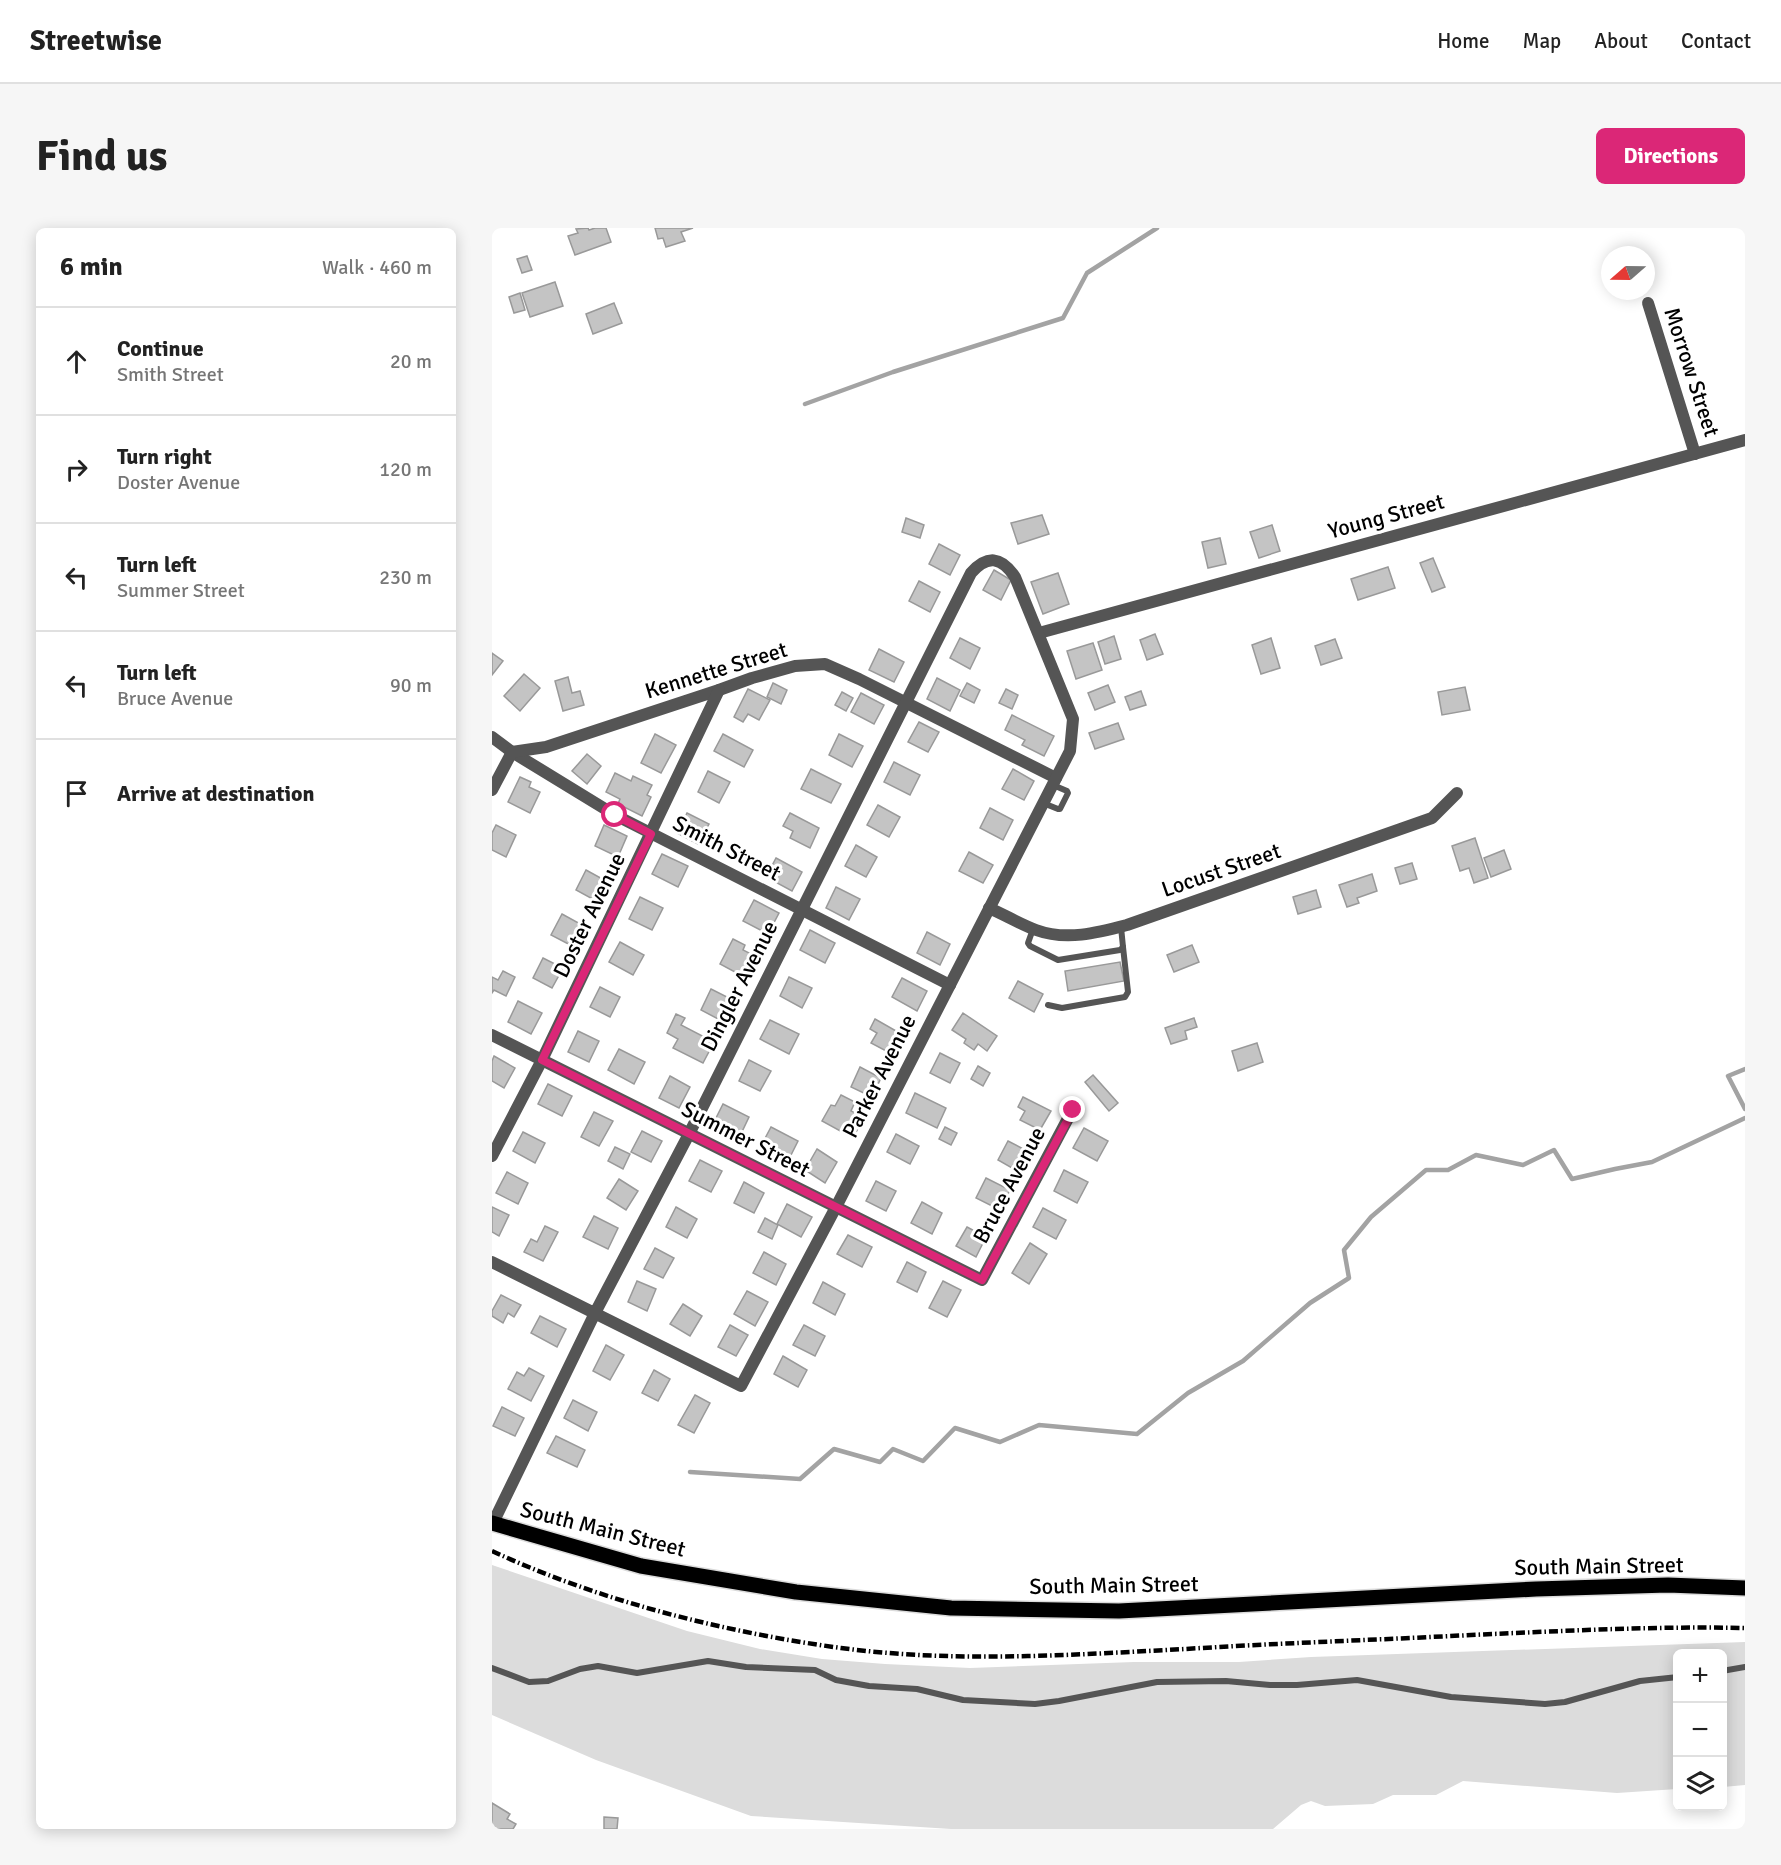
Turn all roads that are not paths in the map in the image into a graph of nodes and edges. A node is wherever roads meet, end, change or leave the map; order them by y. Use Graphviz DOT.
graph roads {
  1 [pos="1648,303"];
  2 [pos="1745,440"];
  3 [pos="1695,454"];
  4 [pos="1039,633"];
  5 [pos="719,690"];
  6 [pos="906,702"];
  7 [pos="492,737"];
  8 [pos="512,752"];
  9 [pos="1054,782"];
  10 [pos="492,790"];
  11 [pos="1457,793"];
  12 [pos="1043,803"];
  13 [pos="651,834"];
  14 [pos="989,908"];
  15 [pos="801,910"];
  16 [pos="1121,927"];
  17 [pos="1033,928"];
  18 [pos="1123,947"];
  19 [pos="950,985"];
  20 [pos="1048,1005"];
  21 [pos="492,1035"];
  22 [pos="542,1060"];
  23 [pos="1073,1110"];
  24 [pos="689,1134"];
  25 [pos="492,1156"];
  26 [pos="836,1207"];
  27 [pos="492,1262"];
  28 [pos="982,1280"];
  29 [pos="595,1314"];
  30 [pos="493,1523"];
  31 [pos="1745,1588"];
  32 [pos="1745,1667"];
  33 [pos="492,1668"];
  34 [pos="1727,1670"];
  35 [pos="1673,1677"];
  1 -- 3 [label="street, Morrow Street"];
  2 -- 3 [label="street, Young Street"];
  3 -- 4 [label="street, Young Street"];
  4 -- 6 [label="street, Dingler Avenue"];
  4 -- 9 [label="street, Parker Avenue"];
  5 -- 6 [label="street, Kennette Street"];
  5 -- 8 [label="street, Kennette Street"];
  5 -- 13 [label="street, Doster Avenue"];
  6 -- 9 [label="street, Kennette Street"];
  6 -- 15 [label="street, Dingler Avenue"];
  7 -- 8 [label="street, Smith Street"];
  8 -- 10 [label="street"];
  8 -- 13 [label="street, Smith Street"];
  9 -- 12 [label="street, Parker Avenue"];
  9 -- 12 [label="lane"];
  11 -- 16 [label="street, Locust Street"];
  12 -- 14 [label="street, Parker Avenue"];
  13 -- 15 [label="street, Smith Street"];
  13 -- 22 [label="street, Doster Avenue"];
  14 -- 17 [label="street, Locust Street"];
  14 -- 19 [label="street, Parker Avenue"];
  15 -- 19 [label="street, Smith Street"];
  15 -- 24 [label="street, Dingler Avenue"];
  16 -- 17 [label="street, Locust Street"];
  16 -- 18 [label="lane"];
  17 -- 18 [label="lane"];
  18 -- 20 [label="lane"];
  19 -- 26 [label="street, Parker Avenue"];
  21 -- 22 [label="street, Summer Street"];
  22 -- 24 [label="street, Summer Street"];
  22 -- 25 [label="street, Doster Avenue"];
  23 -- 28 [label="street, Bruce Avenue"];
  24 -- 26 [label="street, Summer Street"];
  24 -- 29 [label="street, Dingler Avenue"];
  26 -- 28 [label="street, Summer Street"];
  26 -- 29 [label="street, Parker Avenue"];
  27 -- 29 [label="street"];
  29 -- 30 [label="street, Dingler Avenue"];
  30 -- 31 [label="main road, South Main Street"];
  32 -- 34 [label="lane"];
  33 -- 35 [label="lane"];
}
